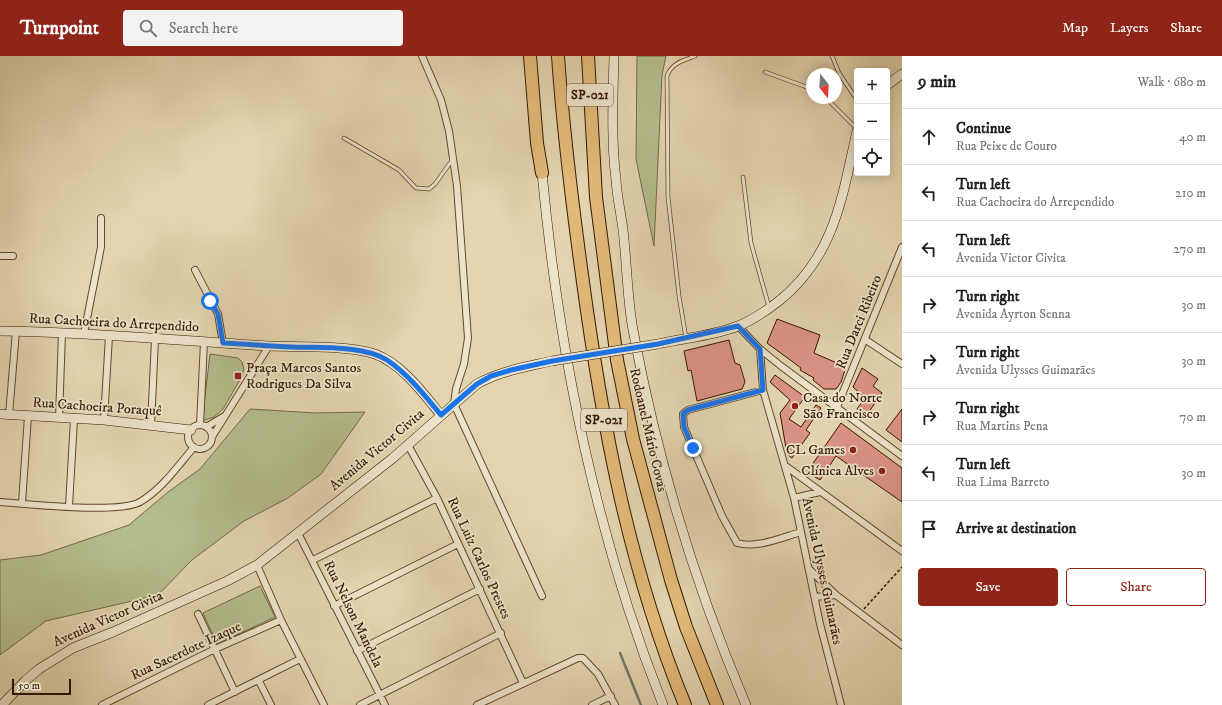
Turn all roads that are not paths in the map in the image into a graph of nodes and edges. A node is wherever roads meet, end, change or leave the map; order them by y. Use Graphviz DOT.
graph roads {
  1 [pos="422,56"];
  2 [pos="530,56"];
  3 [pos="538,56"];
  4 [pos="558,56"];
  5 [pos="588,56"];
  6 [pos="614,56"];
  7 [pos="695,56"];
  8 [pos="832,56"];
  9 [pos="765,72"];
  10 [pos="902,74"];
  11 [pos="890,83"];
  12 [pos="806,87"];
  13 [pos="854,96"];
  14 [pos="833,104"];
  15 [pos="854,127"];
  16 [pos="344,138"];
  17 [pos="855,140"];
  18 [pos="454,158"];
  19 [pos="542,173"];
  20 [pos="743,177"];
  21 [pos="101,218"];
  22 [pos="902,247"];
  23 [pos="0,256"];
  24 [pos="13,256"];
  25 [pos="195,270"];
  26 [pos="769,308"];
  27 [pos="738,326"];
  28 [pos="0,331"];
  29 [pos="16,331"];
  30 [pos="62,333"];
  31 [pos="84,334"];
  32 [pos="109,336"];
  33 [pos="686,338"];
  34 [pos="155,339"];
  35 [pos="866,340"];
  36 [pos="204,342"];
  37 [pos="223,343"];
  38 [pos="269,346"];
  39 [pos="760,349"];
  40 [pos="902,364"];
  41 [pos="763,390"];
  42 [pos="454,404"];
  43 [pos="837,407"];
  44 [pos="4,415"];
  45 [pos="441,415"];
  46 [pos="28,416"];
  47 [pos="224,416"];
  48 [pos="59,418"];
  49 [pos="74,419"];
  50 [pos="104,420"];
  51 [pos="152,425"];
  52 [pos="203,426"];
  53 [pos="191,430"];
  54 [pos="212,437"];
  55 [pos="408,445"];
  56 [pos="194,447"];
  57 [pos="902,456"];
  58 [pos="786,467"];
  59 [pos="820,492"];
  60 [pos="437,498"];
  61 [pos="794,498"];
  62 [pos="0,502"];
  63 [pos="22,503"];
  64 [pos="69,506"];
  65 [pos="801,532"];
  66 [pos="298,533"];
  67 [pos="458,544"];
  68 [pos="902,550"];
  69 [pos="313,560"];
  70 [pos="257,565"];
  71 [pos="809,569"];
  72 [pos="480,589"];
  73 [pos="836,595"];
  74 [pos="542,596"];
  75 [pos="815,597"];
  76 [pos="334,606"];
  77 [pos="198,614"];
  78 [pos="281,620"];
  79 [pos="501,633"];
  80 [pos="902,643"];
  81 [pos="215,649"];
  82 [pos="356,651"];
  83 [pos="300,659"];
  84 [pos="259,680"];
  85 [pos="523,683"];
  86 [pos="235,692"];
  87 [pos="380,695"];
  88 [pos="611,696"];
  89 [pos="222,702"];
  90 [pos="717,704"];
  91 [pos="2,705"];
  92 [pos="102,705"];
  93 [pos="208,705"];
  94 [pos="271,705"];
  95 [pos="324,705"];
  96 [pos="360,705"];
  97 [pos="385,705"];
  98 [pos="477,705"];
  99 [pos="592,705"];
  100 [pos="615,705"];
  101 [pos="663,705"];
  102 [pos="685,705"];
  103 [pos="746,705"];
  104 [pos="841,705"];
  1 -- 18 [label="street"];
  2 -- 19 [label="highway"];
  3 -- 19 [label="highway"];
  4 -- 102 [label="highway, SP-021"];
  5 -- 90 [label="highway, Rodoanel Mário Covas / SP-021"];
  6 -- 103 [label="main road"];
  7 -- 33 [label="lane"];
  8 -- 13 [label="lane"];
  9 -- 12 [label="lane"];
  10 -- 11 [label="main road"];
  14 -- 15 [label="lane"];
  16 -- 18 [label="lane"];
  17 -- 26 [label="main road, Avenida Victor Civita"];
  18 -- 42 [label="street"];
  19 -- 101 [label="main road"];
  20 -- 26 [label="lane"];
  21 -- 31 [label="street"];
  22 -- 35 [label="street, Rua Darci Ribeiro"];
  23 -- 24 [label="street"];
  25 -- 37 [label="street"];
  26 -- 27 [label="main road, Avenida Victor Civita"];
  27 -- 33 [label="main road, Avenida Victor Civita"];
  27 -- 39 [label="street"];
  28 -- 29 [label="main road, Rua Cachoeira do Arrependido"];
  29 -- 30 [label="main road, Rua Cachoeira do Arrependido"];
  29 -- 44 [label="street"];
  30 -- 31 [label="main road, Rua Cachoeira do Arrependido"];
  30 -- 48 [label="street"];
  31 -- 32 [label="main road, Rua Cachoeira do Arrependido"];
  32 -- 34 [label="main road, Rua Cachoeira do Arrependido"];
  32 -- 50 [label="street"];
  33 -- 42 [label="main road, Avenida Victor Civita, bridge"];
  34 -- 36 [label="main road, Rua Cachoeira do Arrependido"];
  34 -- 51 [label="street"];
  35 -- 40 [label="street"];
  35 -- 43 [label="street, Rua Darci Ribeiro"];
  36 -- 37 [label="main road, Rua Cachoeira do Arrependido"];
  36 -- 52 [label="street"];
  37 -- 38 [label="main road, Rua Cachoeira do Arrependido"];
  38 -- 45 [label="main road, Rua Cachoeira do Arrependido"];
  38 -- 47 [label="street"];
  39 -- 41 [label="street, Avenida Ulysses Guimarães"];
  39 -- 43 [label="street"];
  41 -- 58 [label="street, Avenida Ulysses Guimarães"];
  41 -- 65 [label="street"];
  42 -- 45 [label="main road, Avenida Victor Civita"];
  42 -- 74 [label="street"];
  43 -- 57 [label="street"];
  44 -- 46 [label="main road, Rua Cachoeira Poraquê"];
  45 -- 55 [label="main road, Avenida Victor Civita"];
  46 -- 48 [label="main road, Rua Cachoeira Poraquê"];
  46 -- 63 [label="street"];
  47 -- 52 [label="street"];
  47 -- 54 [label="street"];
  48 -- 49 [label="main road, Rua Cachoeira Poraquê"];
  49 -- 50 [label="main road, Rua Cachoeira Poraquê"];
  49 -- 64 [label="street"];
  50 -- 51 [label="main road, Rua Cachoeira Poraquê"];
  51 -- 53 [label="main road, Rua Cachoeira Poraquê"];
  52 -- 53 [label="street"];
  52 -- 54 [label="street"];
  53 -- 56 [label="street"];
  54 -- 56 [label="street"];
  55 -- 60 [label="street, Rua Luiz Carlos Prestes"];
  55 -- 66 [label="main road, Avenida Victor Civita"];
  56 -- 64 [label="street"];
  58 -- 59 [label="street"];
  58 -- 61 [label="street, Avenida Ulysses Guimarães"];
  59 -- 61 [label="street"];
  59 -- 68 [label="street"];
  60 -- 67 [label="street, Rua Luiz Carlos Prestes"];
  60 -- 69 [label="street"];
  61 -- 65 [label="street, Avenida Ulysses Guimarães"];
  62 -- 63 [label="street"];
  63 -- 64 [label="street"];
  65 -- 71 [label="street, Avenida Ulysses Guimarães"];
  66 -- 69 [label="street, Rua Nelson Mandela"];
  66 -- 70 [label="main road, Avenida Victor Civita"];
  67 -- 72 [label="street, Rua Luiz Carlos Prestes"];
  67 -- 76 [label="street"];
  69 -- 76 [label="street, Rua Nelson Mandela"];
  70 -- 78 [label="street"];
  70 -- 91 [label="main road, Avenida Victor Civita"];
  71 -- 73 [label="street"];
  71 -- 75 [label="street, Avenida Ulysses Guimarães"];
  72 -- 79 [label="street, Rua Luiz Carlos Prestes"];
  72 -- 82 [label="street"];
  73 -- 75 [label="street"];
  73 -- 80 [label="street"];
  75 -- 104 [label="street, Avenida Ulysses Guimarães"];
  76 -- 82 [label="street, Rua Nelson Mandela"];
  77 -- 81 [label="street"];
  78 -- 81 [label="street, Rua Sacerdote Izaque"];
  78 -- 83 [label="street"];
  79 -- 85 [label="street, Rua Luiz Carlos Prestes"];
  79 -- 87 [label="street"];
  81 -- 86 [label="street"];
  81 -- 92 [label="street, Rua Sacerdote Izaque"];
  82 -- 87 [label="street, Rua Nelson Mandela"];
  83 -- 84 [label="street"];
  83 -- 95 [label="street"];
  84 -- 86 [label="street"];
  84 -- 94 [label="street"];
  85 -- 88 [label="street"];
  85 -- 98 [label="street"];
  86 -- 89 [label="street"];
  87 -- 96 [label="street"];
  87 -- 97 [label="street, Rua Nelson Mandela"];
  88 -- 99 [label="street"];
  88 -- 100 [label="street"];
  89 -- 93 [label="street"];
}
